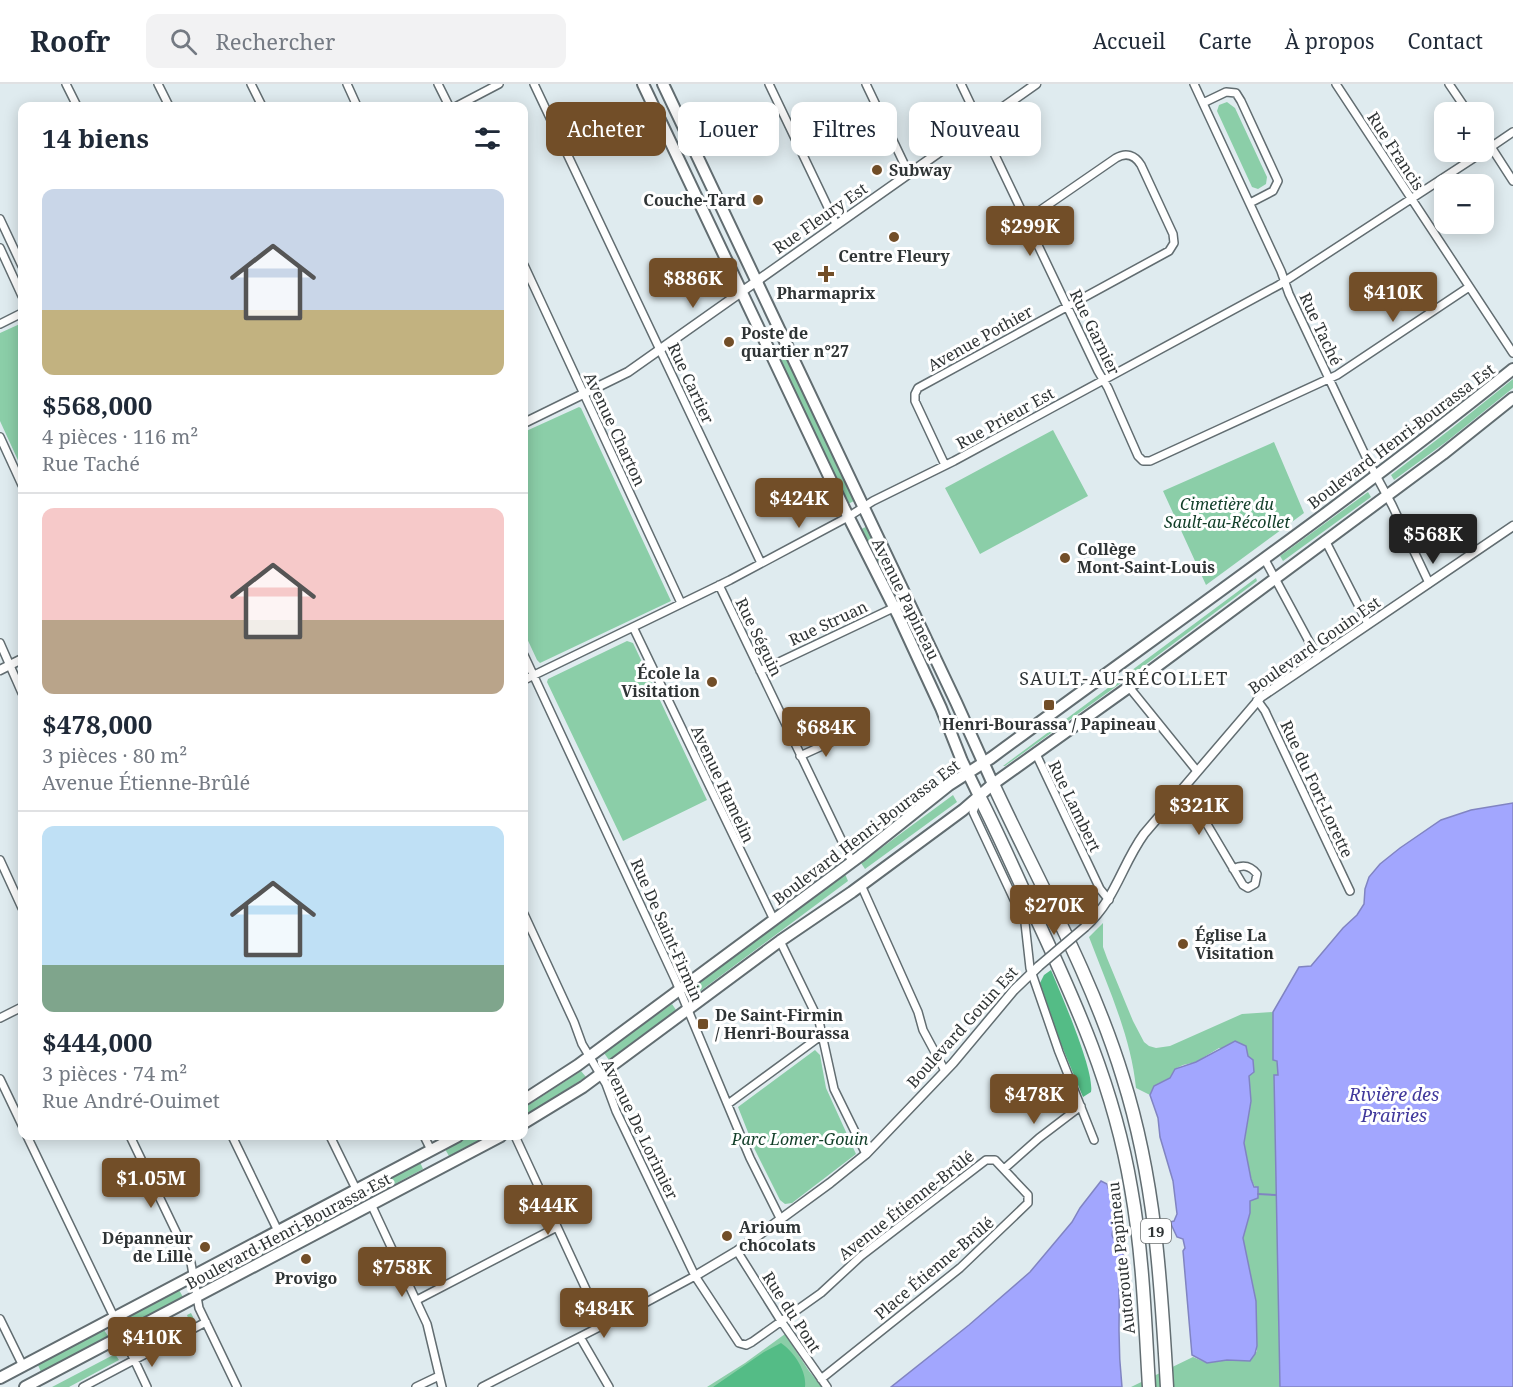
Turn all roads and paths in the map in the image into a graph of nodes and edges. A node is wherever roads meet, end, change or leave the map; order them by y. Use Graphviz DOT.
graph roads {
  1 [pos="66,84"];
  2 [pos="158,84"];
  3 [pos="252,84"];
  4 [pos="347,84"];
  5 [pos="438,84"];
  6 [pos="499,84"];
  7 [pos="534,84"];
  8 [pos="642,84"];
  9 [pos="663,84"];
  10 [pos="769,84"];
  11 [pos="866,84"];
  12 [pos="962,84"];
  13 [pos="1036,84"];
  14 [pos="1194,84"];
  15 [pos="1336,84"];
  16 [pos="1449,84"];
  17 [pos="75,102"];
  18 [pos="167,102"];
  19 [pos="260,102"];
  20 [pos="355,102"];
  21 [pos="447,102"];
  22 [pos="465,102"];
  23 [pos="970,102"];
  24 [pos="1010,102"];
  25 [pos="1461,102"];
  26 [pos="1203,103"];
  27 [pos="1513,132"];
  28 [pos="1494,145"];
  29 [pos="934,156"];
  30 [pos="996,156"];
  31 [pos="1494,159"];
  32 [pos="1468,162"];
  33 [pos="909,174"];
  34 [pos="1513,181"];
  35 [pos="1411,199"];
  36 [pos="1250,203"];
  37 [pos="0,219"];
  38 [pos="1026,220"];
  39 [pos="836,224"];
  40 [pos="0,248"];
  41 [pos="18,257"];
  42 [pos="528,274"];
  43 [pos="756,281"];
  44 [pos="1285,281"];
  45 [pos="18,287"];
  46 [pos="1469,287"];
  47 [pos="741,290"];
  48 [pos="1066,306"];
  49 [pos="18,315"];
  50 [pos="0,324"];
  51 [pos="660,350"];
  52 [pos="1513,353"];
  53 [pos="1513,369"];
  54 [pos="1329,379"];
  55 [pos="1102,380"];
  56 [pos="584,394"];
  57 [pos="1513,398"];
  58 [pos="528,421"];
  59 [pos="0,438"];
  60 [pos="945,465"];
  61 [pos="18,476"];
  62 [pos="1376,476"];
  63 [pos="1386,495"];
  64 [pos="863,507"];
  65 [pos="848,517"];
  66 [pos="1513,526"];
  67 [pos="1325,540"];
  68 [pos="1264,558"];
  69 [pos="761,563"];
  70 [pos="1275,577"];
  71 [pos="1429,583"];
  72 [pos="719,585"];
  73 [pos="908,601"];
  74 [pos="681,603"];
  75 [pos="894,607"];
  76 [pos="1368,624"];
  77 [pos="633,627"];
  78 [pos="0,643"];
  79 [pos="1318,657"];
  80 [pos="18,662"];
  81 [pos="528,664"];
  82 [pos="9,666"];
  83 [pos="0,670"];
  84 [pos="760,671"];
  85 [pos="533,675"];
  86 [pos="528,678"];
  87 [pos="18,685"];
  88 [pos="1129,687"];
  89 [pos="1257,700"];
  90 [pos="842,737"];
  91 [pos="1036,754"];
  92 [pos="800,756"];
  93 [pos="984,763"];
  94 [pos="1197,771"];
  95 [pos="968,772"];
  96 [pos="993,784"];
  97 [pos="1181,790"];
  98 [pos="979,796"];
  99 [pos="0,860"];
  100 [pos="852,862"];
  101 [pos="1233,869"];
  102 [pos="861,885"];
  103 [pos="1350,891"];
  104 [pos="18,899"];
  105 [pos="1109,900"];
  106 [pos="774,920"];
  107 [pos="528,923"];
  108 [pos="780,941"];
  109 [pos="1032,973"];
  110 [pos="680,990"];
  111 [pos="18,1009"];
  112 [pos="688,1009"];
  113 [pos="0,1018"];
  114 [pos="822,1035"];
  115 [pos="590,1057"];
  116 [pos="945,1071"];
  117 [pos="601,1074"];
  118 [pos="0,1078"];
  119 [pos="528,1098"];
  120 [pos="728,1104"];
  121 [pos="1081,1106"];
  122 [pos="18,1116"];
  123 [pos="528,1121"];
  124 [pos="29,1140"];
  125 [pos="132,1140"];
  126 [pos="234,1140"];
  127 [pos="332,1140"];
  128 [pos="426,1140"];
  129 [pos="450,1140"];
  130 [pos="493,1140"];
  131 [pos="517,1140"];
  132 [pos="1094,1140"];
  133 [pos="431,1150"];
  134 [pos="866,1154"];
  135 [pos="1004,1169"];
  136 [pos="356,1189"];
  137 [pos="372,1204"];
  138 [pos="780,1218"];
  139 [pos="557,1227"];
  140 [pos="278,1231"];
  141 [pos="736,1251"];
  142 [pos="193,1275"];
  143 [pos="695,1276"];
  144 [pos="197,1296"];
  145 [pos="417,1300"];
  146 [pos="114,1317"];
  147 [pos="0,1319"];
  148 [pos="781,1321"];
  149 [pos="206,1322"];
  150 [pos="603,1326"];
  151 [pos="123,1336"];
  152 [pos="580,1337"];
  153 [pos="746,1345"];
  154 [pos="135,1359"];
  155 [pos="23,1366"];
  156 [pos="439,1376"];
  157 [pos="0,1378"];
  158 [pos="821,1379"];
  159 [pos="25,1387"];
  160 [pos="83,1387"];
  161 [pos="147,1387"];
  162 [pos="237,1387"];
  163 [pos="416,1387"];
  164 [pos="442,1387"];
  165 [pos="482,1387"];
  166 [pos="609,1387"];
  167 [pos="827,1387"];
  168 [pos="1149,1387"];
  169 [pos="1167,1387"];
  1 -- 17 [label="street"];
  2 -- 18 [label="street"];
  3 -- 19 [label="street"];
  4 -- 20 [label="street"];
  5 -- 21 [label="street"];
  6 -- 22 [label="street"];
  7 -- 51 [label="street, Rue Cartier"];
  8 -- 47 [label="main road, Avenue Papineau"];
  9 -- 43 [label="main road, Avenue Papineau"];
  10 -- 39 [label="street"];
  11 -- 33 [label="street"];
  12 -- 23 [label="street, Rue Garnier"];
  13 -- 24 [label="street, Rue Fleury Est"];
  14 -- 26 [label="street, Rue Taché"];
  15 -- 35 [label="street, Rue Francis"];
  16 -- 25 [label="street"];
  26 -- 36 [label="street, Rue Taché"];
  26 -- 36 [label="street"];
  27 -- 28 [label="street, Rue Prieur Est"];
  29 -- 33 [label="street, Rue Fleury Est"];
  30 -- 38 [label="street, Rue Garnier"];
  31 -- 34 [label="street"];
  32 -- 35 [label="street, Rue Prieur Est"];
  33 -- 39 [label="street, Rue Fleury Est"];
  35 -- 44 [label="street, Rue Prieur Est"];
  35 -- 46 [label="street, Rue Francis"];
  36 -- 44 [label="street, Rue Taché"];
  37 -- 41 [label="street"];
  38 -- 48 [label="street, Rue Garnier"];
  38 -- 48 [label="street, Avenue Pothier"];
  39 -- 43 [label="street, Rue Fleury Est"];
  40 -- 45 [label="street"];
  42 -- 56 [label="street, Avenue Charton"];
  43 -- 47 [label="street, Rue Fleury Est"];
  43 -- 64 [label="main road, Avenue Papineau"];
  44 -- 54 [label="street, Rue Taché"];
  44 -- 55 [label="street, Rue Prieur Est"];
  46 -- 52 [label="street, Rue Francis"];
  46 -- 54 [label="street"];
  47 -- 51 [label="street, Rue Fleury Est"];
  47 -- 65 [label="main road, Avenue Papineau"];
  48 -- 55 [label="street, Rue Garnier"];
  48 -- 60 [label="street, Avenue Pothier"];
  49 -- 50 [label="street"];
  51 -- 56 [label="street, Rue Fleury Est"];
  51 -- 69 [label="street, Rue Cartier"];
  53 -- 62 [label="main road, Boulevard Henri-Bourassa Est"];
  54 -- 55 [label="street, Rue Garnier"];
  54 -- 62 [label="street, Rue Taché"];
  55 -- 60 [label="street, Rue Prieur Est"];
  56 -- 58 [label="street, Rue Fleury Est"];
  56 -- 74 [label="street, Avenue Charton"];
  57 -- 63 [label="main road"];
  59 -- 61 [label="street"];
  60 -- 64 [label="street, Rue Prieur Est"];
  62 -- 63 [label="street, Rue Taché"];
  62 -- 68 [label="main road, Boulevard Henri-Bourassa Est"];
  63 -- 67 [label="main road"];
  63 -- 71 [label="street, Rue Taché"];
  64 -- 65 [label="street, Rue Prieur Est"];
  64 -- 73 [label="main road, Avenue Papineau"];
  65 -- 69 [label="street, Rue Prieur Est"];
  65 -- 75 [label="main road, Avenue Papineau"];
  66 -- 71 [label="street, Boulevard Gouin Est"];
  67 -- 70 [label="main road"];
  67 -- 76 [label="street"];
  68 -- 70 [label="street"];
  68 -- 93 [label="main road, Boulevard Henri-Bourassa Est"];
  69 -- 72 [label="street, Rue Prieur Est"];
  70 -- 79 [label="street"];
  70 -- 88 [label="main road"];
  71 -- 76 [label="street, Boulevard Gouin Est"];
  72 -- 74 [label="street, Rue Prieur Est"];
  72 -- 84 [label="street, Rue Séguin"];
  73 -- 75 [label="street, Rue Struan"];
  73 -- 93 [label="main road, Avenue Papineau"];
  74 -- 77 [label="street, Rue Prieur Est"];
  75 -- 84 [label="street, Rue Struan"];
  75 -- 95 [label="main road, Avenue Papineau"];
  76 -- 79 [label="street, Boulevard Gouin Est"];
  77 -- 85 [label="street, Rue Prieur Est"];
  77 -- 106 [label="street, Avenue Hamelin"];
  78 -- 82 [label="street"];
  79 -- 89 [label="street, Boulevard Gouin Est"];
  80 -- 82 [label="street"];
  81 -- 85 [label="street, Rue De Saint-Firmin"];
  82 -- 83 [label="street"];
  82 -- 87 [label="street"];
  84 -- 92 [label="street, Rue Séguin"];
  85 -- 86 [label="street, Rue Prieur Est"];
  85 -- 110 [label="street, Rue De Saint-Firmin"];
  88 -- 91 [label="main road"];
  88 -- 94 [label="street"];
  89 -- 94 [label="street, Boulevard Gouin Est"];
  89 -- 103 [label="street, Rue du Fort-Lorette"];
  90 -- 92 [label="street"];
  91 -- 96 [label="main road"];
  91 -- 105 [label="street, Rue Lambert"];
  92 -- 100 [label="street, Rue Séguin"];
  93 -- 95 [label="main road, Boulevard Henri-Bourassa Est"];
  93 -- 96 [label="main road, Avenue Papineau"];
  94 -- 97 [label="street, Boulevard Gouin Est"];
  95 -- 98 [label="main road, Avenue Papineau"];
  95 -- 100 [label="main road, Boulevard Henri-Bourassa Est"];
  96 -- 98 [label="main road"];
  96 -- 169 [label="highway, 19"];
  97 -- 101 [label="street"];
  97 -- 105 [label="street, Boulevard Gouin Est"];
  98 -- 102 [label="main road"];
  98 -- 109 [label="street, Avenue Papineau"];
  98 -- 168 [label="highway, Autoroute Papineau / 19"];
  99 -- 104 [label="street"];
  100 -- 106 [label="main road, Boulevard Henri-Bourassa Est"];
  102 -- 108 [label="main road"];
  102 -- 116 [label="street"];
  105 -- 109 [label="street, Boulevard Gouin Est, bridge"];
  106 -- 110 [label="main road, Boulevard Henri-Bourassa Est"];
  107 -- 115 [label="street, Avenue De Lorimier"];
  108 -- 112 [label="main road"];
  108 -- 114 [label="street"];
  109 -- 116 [label="street, Boulevard Gouin Est"];
  109 -- 121 [label="street, Avenue Papineau"];
  110 -- 112 [label="street, Rue De Saint-Firmin"];
  110 -- 115 [label="main road, Boulevard Henri-Bourassa Est"];
  111 -- 113 [label="street"];
  112 -- 117 [label="main road"];
  112 -- 120 [label="street, Rue De Saint-Firmin"];
  114 -- 120 [label="street"];
  114 -- 134 [label="street"];
  115 -- 117 [label="street, Avenue De Lorimier"];
  115 -- 119 [label="main road, Boulevard Henri-Bourassa Est"];
  116 -- 134 [label="street, Boulevard Gouin Est"];
  117 -- 123 [label="main road"];
  117 -- 143 [label="street, Avenue De Lorimier"];
  118 -- 122 [label="street"];
  120 -- 138 [label="street, Rue De Saint-Firmin"];
  121 -- 132 [label="street, Avenue Papineau"];
  121 -- 135 [label="street"];
  124 -- 146 [label="street"];
  125 -- 142 [label="street"];
  126 -- 140 [label="street"];
  127 -- 136 [label="street"];
  128 -- 133 [label="street"];
  129 -- 133 [label="main road, Boulevard Henri-Bourassa Est"];
  130 -- 137 [label="main road, Boulevard Henri-Bourassa Est"];
  131 -- 139 [label="street"];
  133 -- 136 [label="main road, Boulevard Henri-Bourassa Est"];
  134 -- 138 [label="street, Boulevard Gouin Est"];
  135 -- 148 [label="street, Avenue Étienne-Brûlé"];
  135 -- 158 [label="street, Place Étienne-Brûlé"];
  136 -- 140 [label="main road, Boulevard Henri-Bourassa Est"];
  137 -- 144 [label="main road, Boulevard Henri-Bourassa Est"];
  137 -- 145 [label="street"];
  138 -- 141 [label="street, Boulevard Gouin Est"];
  139 -- 145 [label="street"];
  139 -- 150 [label="street"];
  140 -- 142 [label="main road, Boulevard Henri-Bourassa Est"];
  141 -- 143 [label="street, Boulevard Gouin Est"];
  141 -- 148 [label="street, Rue du Pont"];
  142 -- 144 [label="street"];
  142 -- 146 [label="main road, Boulevard Henri-Bourassa Est"];
  143 -- 150 [label="street, Boulevard Gouin Est"];
  143 -- 153 [label="street, Avenue De Lorimier"];
  144 -- 149 [label="street"];
  144 -- 151 [label="main road, Boulevard Henri-Bourassa Est"];
  145 -- 156 [label="street"];
  146 -- 155 [label="main road, Boulevard Henri-Bourassa Est"];
  147 -- 155 [label="street"];
  148 -- 153 [label="street, Avenue Étienne-Brûlé"];
  148 -- 158 [label="street, Rue du Pont"];
  149 -- 154 [label="street"];
  149 -- 162 [label="street"];
  150 -- 152 [label="street, Boulevard Gouin Est"];
  151 -- 154 [label="street"];
  151 -- 159 [label="main road, Boulevard Henri-Bourassa Est"];
  152 -- 165 [label="street, Boulevard Gouin Est"];
  152 -- 166 [label="street"];
  154 -- 160 [label="street"];
  154 -- 161 [label="street"];
  155 -- 157 [label="main road, Boulevard Henri-Bourassa Est"];
  156 -- 163 [label="street"];
  156 -- 164 [label="street"];
  158 -- 167 [label="street, Rue du Pont"];
}
